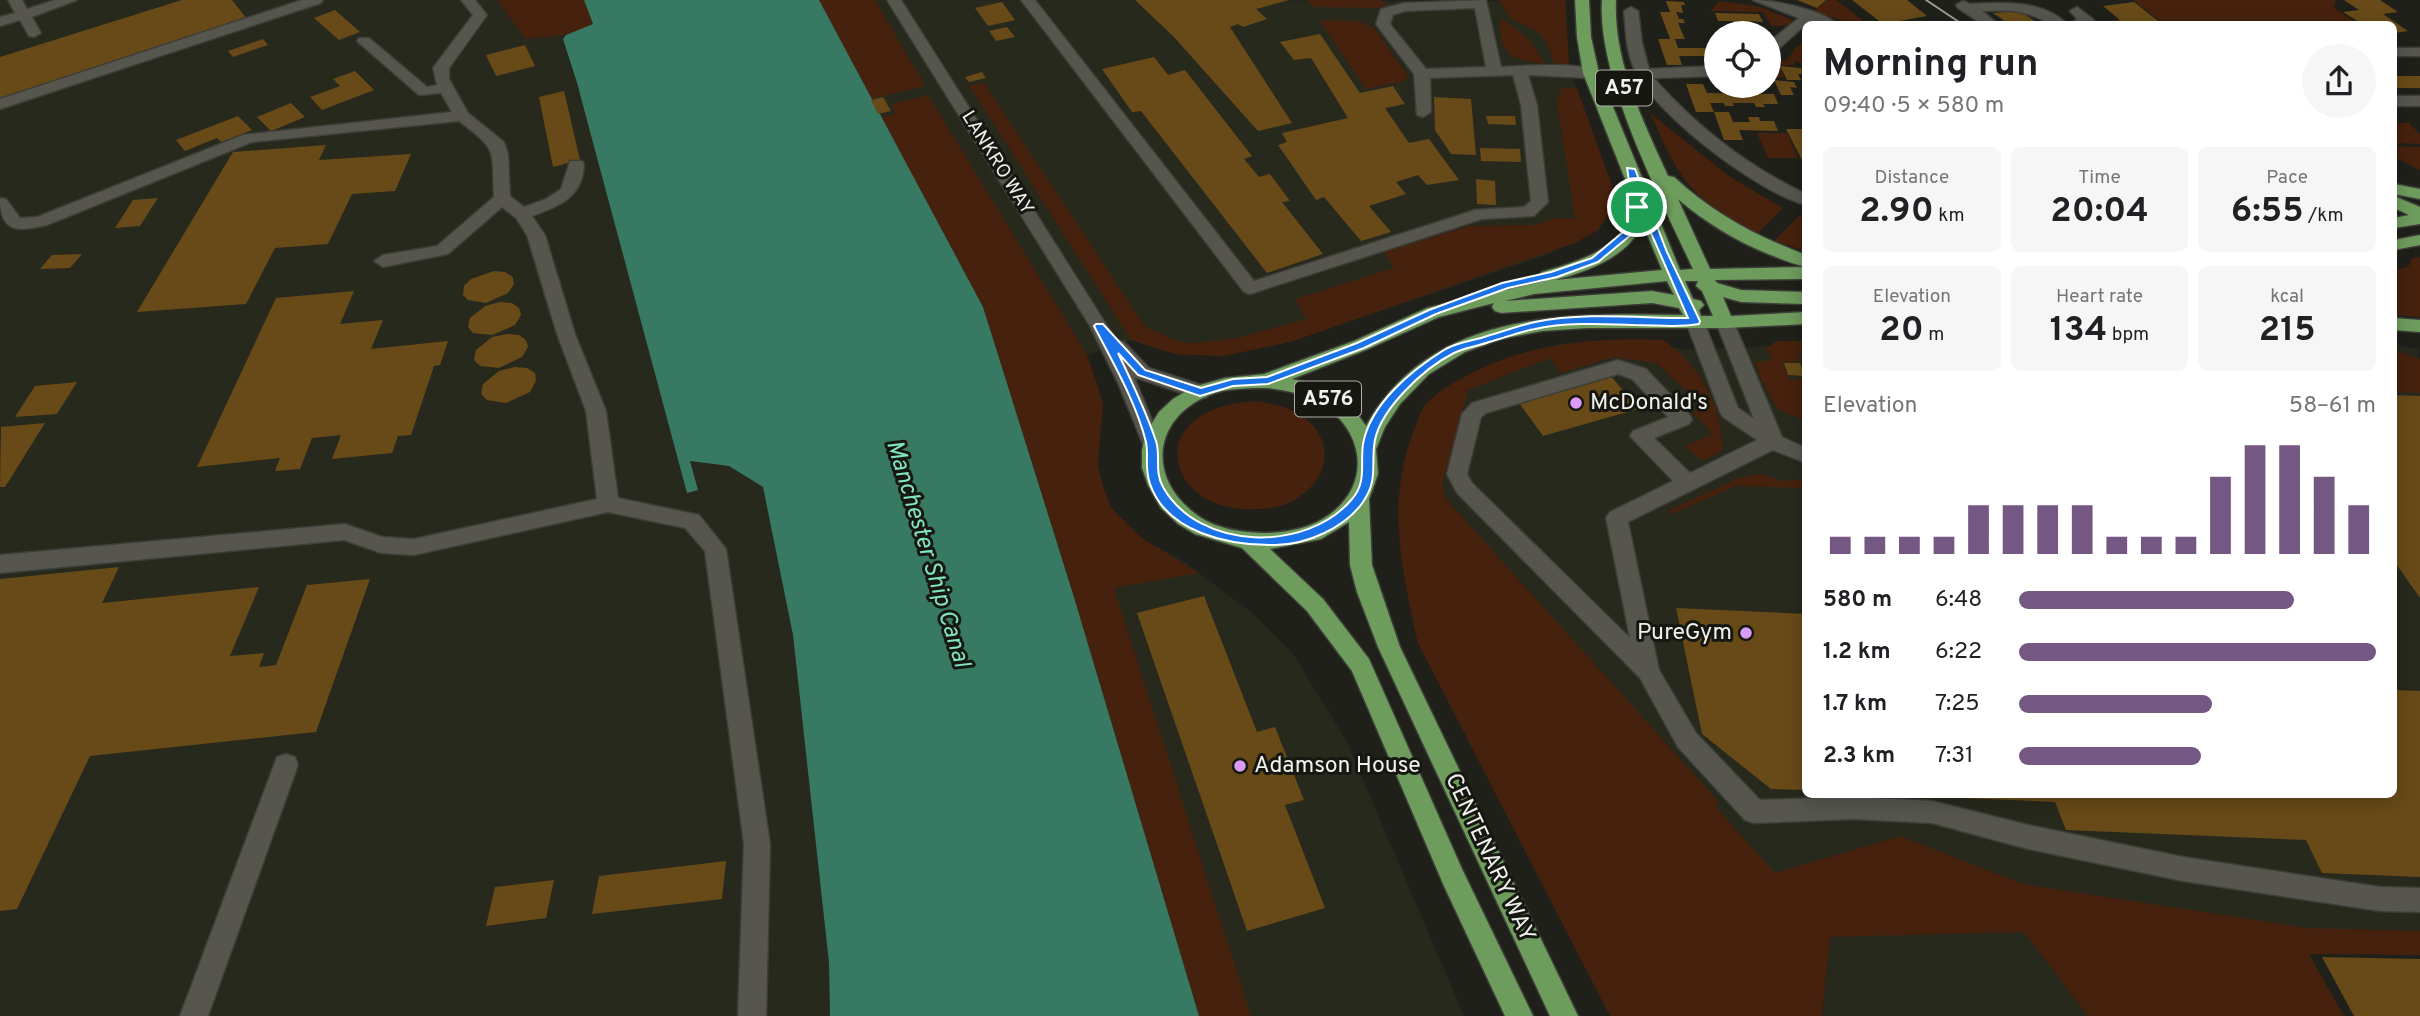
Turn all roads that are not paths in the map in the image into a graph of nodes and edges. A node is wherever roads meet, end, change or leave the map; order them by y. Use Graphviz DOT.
graph roads {
  1 [pos="15,0"];
  2 [pos="71,0"];
  3 [pos="316,0"];
  4 [pos="468,0"];
  5 [pos="894,0"];
  6 [pos="1028,0"];
  7 [pos="1583,0"];
  8 [pos="1609,0"];
  9 [pos="1760,0"];
  10 [pos="1481,1"];
  11 [pos="1397,4"];
  12 [pos="1961,4"];
  13 [pos="1630,11"];
  14 [pos="24,14"];
  15 [pos="1811,16"];
  16 [pos="1805,21"];
  17 [pos="1823,21"];
  18 [pos="1986,21"];
  19 [pos="2054,21"];
  20 [pos="0,22"];
  21 [pos="1802,23"];
  22 [pos="34,33"];
  23 [pos="1781,40"];
  24 [pos="365,41"];
  25 [pos="2397,52"];
  26 [pos="2420,52"];
  27 [pos="1495,72"];
  28 [pos="1704,72"];
  29 [pos="1422,74"];
  30 [pos="1645,74"];
  31 [pos="1521,77"];
  32 [pos="1593,79"];
  33 [pos="446,87"];
  34 [pos="2397,101"];
  35 [pos="2420,101"];
  36 [pos="0,104"];
  37 [pos="1423,112"];
  38 [pos="462,116"];
  39 [pos="576,164"];
  40 [pos="1630,169"];
  41 [pos="1659,173"];
  42 [pos="2397,190"];
  43 [pos="2420,194"];
  44 [pos="502,198"];
  45 [pos="1802,198"];
  46 [pos="0,203"];
  47 [pos="2397,203"];
  48 [pos="522,214"];
  49 [pos="2420,217"];
  50 [pos="2397,222"];
  51 [pos="2420,240"];
  52 [pos="2397,244"];
  53 [pos="1802,259"];
  54 [pos="383,261"];
  55 [pos="1676,272"];
  56 [pos="1802,273"];
  57 [pos="1708,282"];
  58 [pos="1802,298"];
  59 [pos="1687,302"];
  60 [pos="1433,312"];
  61 [pos="1802,318"];
  62 [pos="1695,321"];
  63 [pos="1726,322"];
  64 [pos="1099,326"];
  65 [pos="1268,381"];
  66 [pos="1200,392"];
  67 [pos="1773,441"];
  68 [pos="1152,444"];
  69 [pos="1368,446"];
  70 [pos="1802,454"];
  71 [pos="1687,482"];
  72 [pos="1359,500"];
  73 [pos="608,504"];
  74 [pos="1248,541"];
  75 [pos="0,564"];
  76 [pos="1648,671"];
  77 [pos="286,765"];
  78 [pos="2420,900"];
  79 [pos="194,1016"];
  80 [pos="752,1016"];
  81 [pos="1519,1016"];
  82 [pos="1564,1016"];
  1 -- 14 [label="street"];
  2 -- 14 [label="street"];
  3 -- 36 [label="street"];
  4 -- 33 [label="street"];
  5 -- 64 [label="street, LANKRO WAY"];
  6 -- 31 [label="street"];
  7 -- 32 [label="main road, A57"];
  8 -- 41 [label="main road, A57"];
  9 -- 15 [label="street"];
  10 -- 11 [label="street"];
  10 -- 27 [label="street"];
  11 -- 29 [label="street"];
  12 -- 18 [label="street"];
  12 -- 19 [label="street"];
  13 -- 30 [label="street"];
  14 -- 20 [label="street"];
  14 -- 22 [label="street"];
  15 -- 16 [label="street"];
  15 -- 17 [label="street"];
  21 -- 23 [label="street"];
  24 -- 33 [label="street"];
  25 -- 26 [label="street"];
  27 -- 29 [label="street"];
  27 -- 31 [label="street"];
  28 -- 30 [label="street"];
  29 -- 37 [label="street"];
  30 -- 45 [label="street"];
  31 -- 32 [label="street"];
  32 -- 40 [label="main road, A57"];
  33 -- 38 [label="street"];
  34 -- 35 [label="street"];
  38 -- 44 [label="street"];
  38 -- 46 [label="street"];
  39 -- 48 [label="street"];
  40 -- 55 [label="main road, A57"];
  40 -- 60 [label="main road"];
  41 -- 53 [label="main road"];
  41 -- 57 [label="main road"];
  42 -- 43 [label="main road"];
  44 -- 48 [label="street"];
  44 -- 54 [label="street"];
  47 -- 49 [label="main road"];
  48 -- 73 [label="street"];
  49 -- 50 [label="main road"];
  51 -- 52 [label="main road"];
  55 -- 57 [label="main road"];
  55 -- 59 [label="main road"];
  55 -- 60 [label="main road, A576"];
  56 -- 57 [label="main road"];
  57 -- 58 [label="main road"];
  57 -- 63 [label="main road"];
  59 -- 60 [label="main road"];
  59 -- 62 [label="main road"];
  59 -- 63 [label="main road"];
  60 -- 65 [label="main road, A576"];
  61 -- 63 [label="main road, A576"];
  62 -- 63 [label="main road, A576"];
  62 -- 67 [label="street"];
  62 -- 69 [label="main road, A576"];
  63 -- 67 [label="street"];
  64 -- 66 [label="street, LANKRO WAY"];
  64 -- 68 [label="street, LANKRO WAY"];
  65 -- 66 [label="main road, A576"];
  65 -- 69 [label="main road, A576"];
  66 -- 68 [label="main road, A576"];
  67 -- 70 [label="street"];
  67 -- 71 [label="street"];
  68 -- 74 [label="main road"];
  69 -- 72 [label="main road, A576"];
  71 -- 76 [label="street"];
  71 -- 76 [label="street"];
  72 -- 74 [label="main road"];
  72 -- 82 [label="main road, CENTENARY WAY / A576"];
  73 -- 75 [label="street"];
  73 -- 80 [label="street"];
  74 -- 81 [label="main road, CENTENARY WAY"];
  76 -- 78 [label="street"];
  77 -- 79 [label="street"];
}
